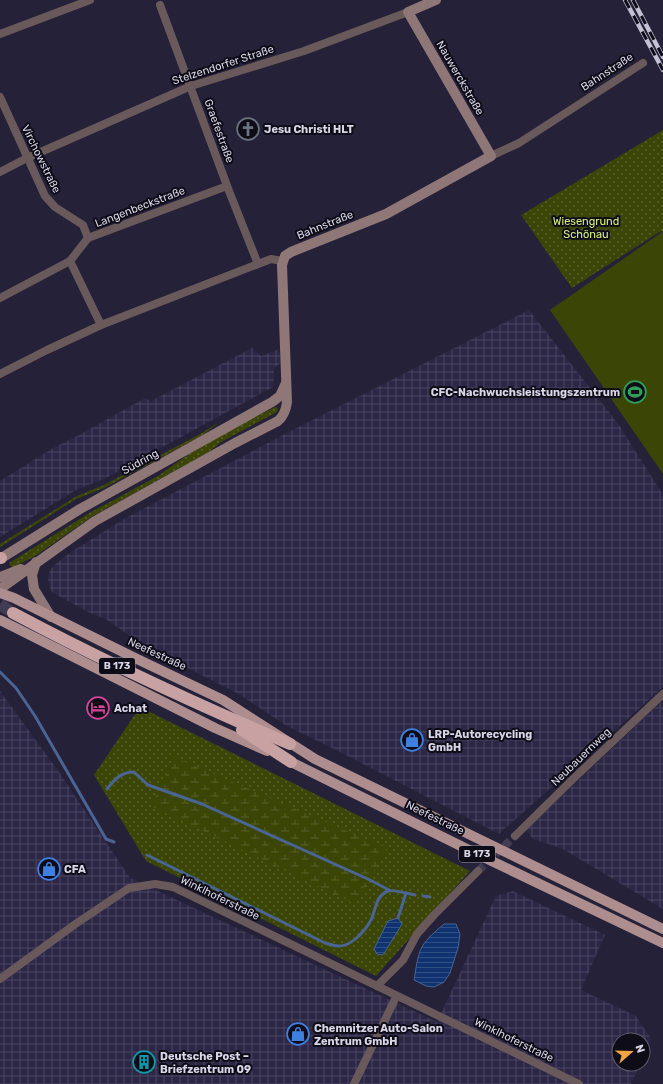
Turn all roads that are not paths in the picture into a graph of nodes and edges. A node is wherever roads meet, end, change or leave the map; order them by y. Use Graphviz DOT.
graph roads {
  1 [pos="90,0"];
  2 [pos="436,0"];
  3 [pos="160,5"];
  4 [pos="408,12"];
  5 [pos="0,34"];
  6 [pos="643,63"];
  7 [pos="191,86"];
  8 [pos="0,97"];
  9 [pos="491,156"];
  10 [pos="27,158"];
  11 [pos="0,172"];
  12 [pos="227,186"];
  13 [pos="88,238"];
  14 [pos="70,261"];
  15 [pos="282,261"];
  16 [pos="258,264"];
  17 [pos="0,298"];
  18 [pos="101,325"];
  19 [pos="0,374"];
  20 [pos="286,383"];
  21 [pos="0,558"];
  22 [pos="36,562"];
  23 [pos="0,577"];
  24 [pos="0,589"];
  25 [pos="0,593"];
  26 [pos="13,613"];
  27 [pos="51,617"];
  28 [pos="0,620"];
  29 [pos="663,694"];
  30 [pos="223,716"];
  31 [pos="290,744"];
  32 [pos="292,762"];
  33 [pos="516,836"];
  34 [pos="478,871"];
  35 [pos="663,929"];
  36 [pos="663,943"];
  37 [pos="0,979"];
  38 [pos="376,986"];
  39 [pos="396,997"];
  40 [pos="354,1084"];
  41 [pos="579,1084"];
  1 -- 5 [label="street"];
  2 -- 4 [label="street, Stelzendorfer Straße"];
  3 -- 7 [label="street, Graefestraße"];
  4 -- 7 [label="street, Stelzendorfer Straße"];
  4 -- 9 [label="street, Nauwerckstraße"];
  6 -- 9 [label="street, Bahnstraße"];
  7 -- 10 [label="street, Stelzendorfer Straße"];
  7 -- 12 [label="street, Graefestraße"];
  8 -- 10 [label="street, Virchowstraße"];
  9 -- 15 [label="street, Bahnstraße"];
  10 -- 11 [label="street, Stelzendorfer Straße"];
  10 -- 13 [label="street, Virchowstraße"];
  12 -- 13 [label="street, Langenbeckstraße"];
  12 -- 16 [label="street, Graefestraße"];
  13 -- 14 [label="street, Langenbeckstraße"];
  14 -- 17 [label="street"];
  14 -- 18 [label="street"];
  15 -- 16 [label="street"];
  15 -- 20 [label="street"];
  16 -- 18 [label="street"];
  18 -- 19 [label="street"];
  20 -- 21 [label="street, Südring"];
  20 -- 22 [label="street"];
  22 -- 23 [label="street"];
  22 -- 24 [label="street"];
  22 -- 27 [label="street"];
  25 -- 27 [label="main road, Neefestraße"];
  26 -- 30 [label="highway, Neefestraße / B 173"];
  27 -- 31 [label="main road, Neefestraße"];
  28 -- 32 [label="main road, B 173"];
  29 -- 33 [label="street, Neubauernweg"];
  30 -- 31 [label="highway, Neefestraße / B 173"];
  30 -- 32 [label="highway, Neefestraße / B 173"];
  31 -- 35 [label="main road, Neefestraße / B 173"];
  32 -- 36 [label="main road, Neefestraße / B 173"];
  34 -- 38 [label="street"];
  37 -- 38 [label="street, Winklhoferstraße"];
  38 -- 39 [label="street, Winklhoferstraße"];
  39 -- 40 [label="street"];
  39 -- 41 [label="street, Winklhoferstraße"];
}
